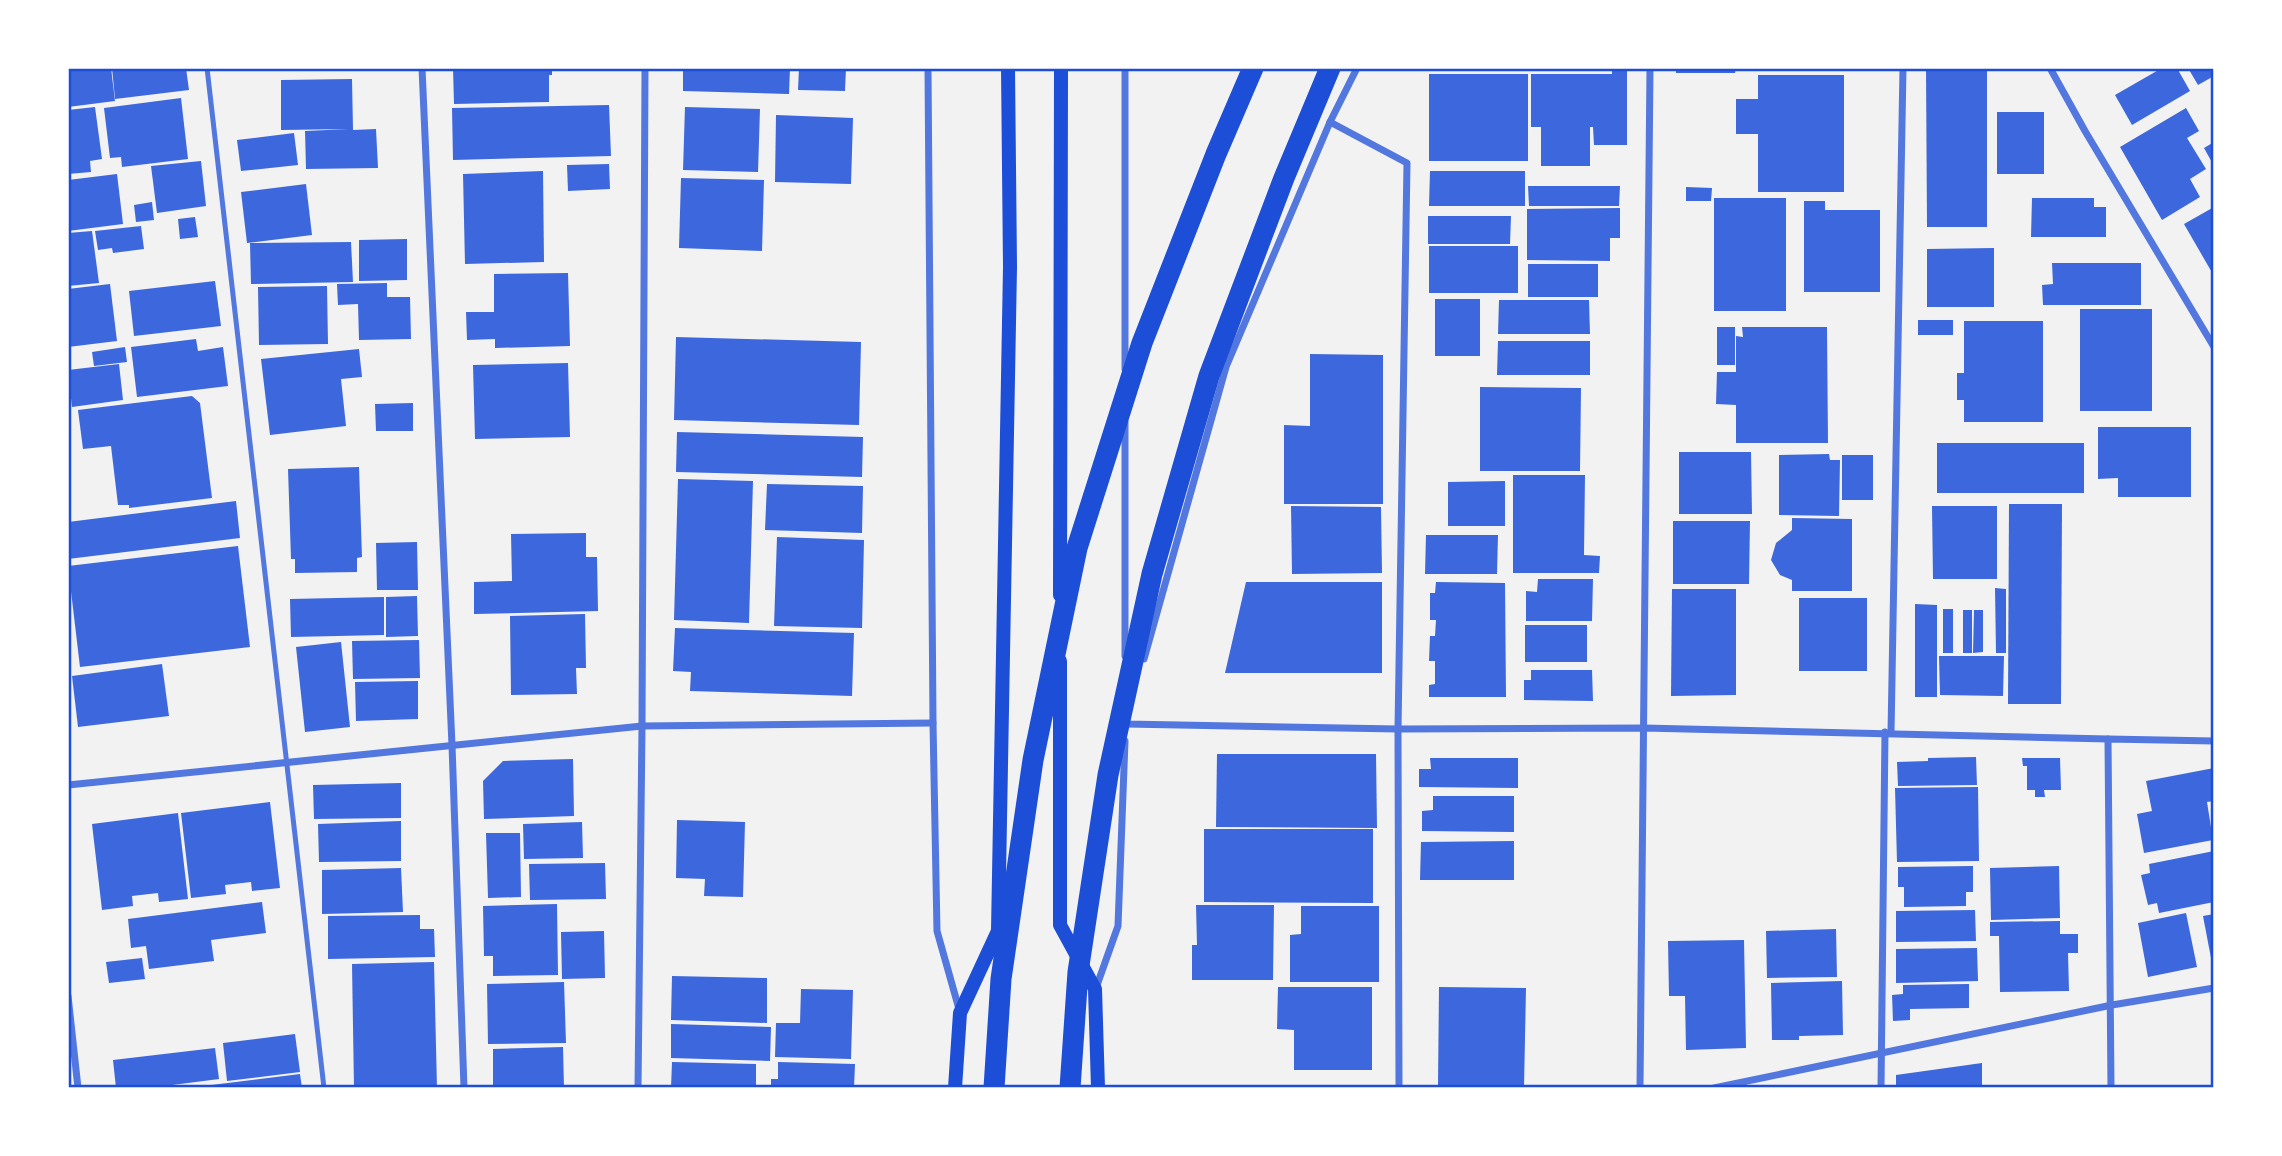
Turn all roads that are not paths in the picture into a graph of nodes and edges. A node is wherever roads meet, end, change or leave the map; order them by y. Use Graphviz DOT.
graph roads {
  1 [pos="206,68"];
  2 [pos="422,68"];
  3 [pos="645,68"];
  4 [pos="928,68"];
  5 [pos="1008,68"];
  6 [pos="1061,68"];
  7 [pos="1125,68"];
  8 [pos="1253,68"];
  9 [pos="1330,68"];
  10 [pos="1357,68"];
  11 [pos="1650,68"];
  12 [pos="1903,68"];
  13 [pos="2050,68"];
  14 [pos="1330,122"];
  15 [pos="2214,348"];
  16 [pos="933,723"];
  17 [pos="1126,724"];
  18 [pos="642,726"];
  19 [pos="1644,728"];
  20 [pos="1398,729"];
  21 [pos="1888,732"];
  22 [pos="2108,739"];
  23 [pos="2214,741"];
  24 [pos="452,745"];
  25 [pos="286,761"];
  26 [pos="68,785"];
  27 [pos="2214,988"];
  28 [pos="1095,989"];
  29 [pos="68,996"];
  30 [pos="2112,1005"];
  31 [pos="960,1013"];
  32 [pos="1881,1053"];
  33 [pos="78,1088"];
  34 [pos="324,1088"];
  35 [pos="464,1088"];
  36 [pos="638,1088"];
  37 [pos="956,1088"];
  38 [pos="994,1088"];
  39 [pos="1070,1088"];
  40 [pos="1098,1088"];
  41 [pos="1399,1088"];
  42 [pos="1640,1088"];
  43 [pos="1714,1088"];
  44 [pos="1881,1088"];
  45 [pos="2111,1088"];
  1 -- 25 [label="lane"];
  2 -- 24 [label="street"];
  3 -- 18 [label="street"];
  4 -- 16 [label="street"];
  5 -- 31 [label="main road"];
  6 -- 28 [label="main road"];
  7 -- 17 [label="street"];
  8 -- 38 [label="highway"];
  9 -- 39 [label="highway"];
  10 -- 14 [label="street"];
  11 -- 19 [label="street"];
  12 -- 21 [label="street"];
  13 -- 15 [label="street"];
  14 -- 17 [label="street"];
  14 -- 20 [label="street"];
  16 -- 18 [label="street"];
  16 -- 31 [label="street"];
  17 -- 20 [label="street"];
  17 -- 28 [label="street"];
  18 -- 24 [label="street"];
  18 -- 36 [label="street"];
  19 -- 20 [label="street"];
  19 -- 21 [label="street"];
  19 -- 42 [label="street"];
  20 -- 41 [label="street"];
  21 -- 22 [label="street"];
  21 -- 32 [label="street"];
  22 -- 23 [label="street"];
  22 -- 30 [label="street"];
  24 -- 25 [label="street"];
  24 -- 35 [label="street"];
  25 -- 26 [label="street"];
  25 -- 34 [label="lane"];
  27 -- 30 [label="street"];
  28 -- 40 [label="main road"];
  29 -- 33 [label="street"];
  30 -- 32 [label="street"];
  30 -- 45 [label="street"];
  31 -- 37 [label="main road"];
  32 -- 43 [label="street"];
  32 -- 44 [label="street"];
}
